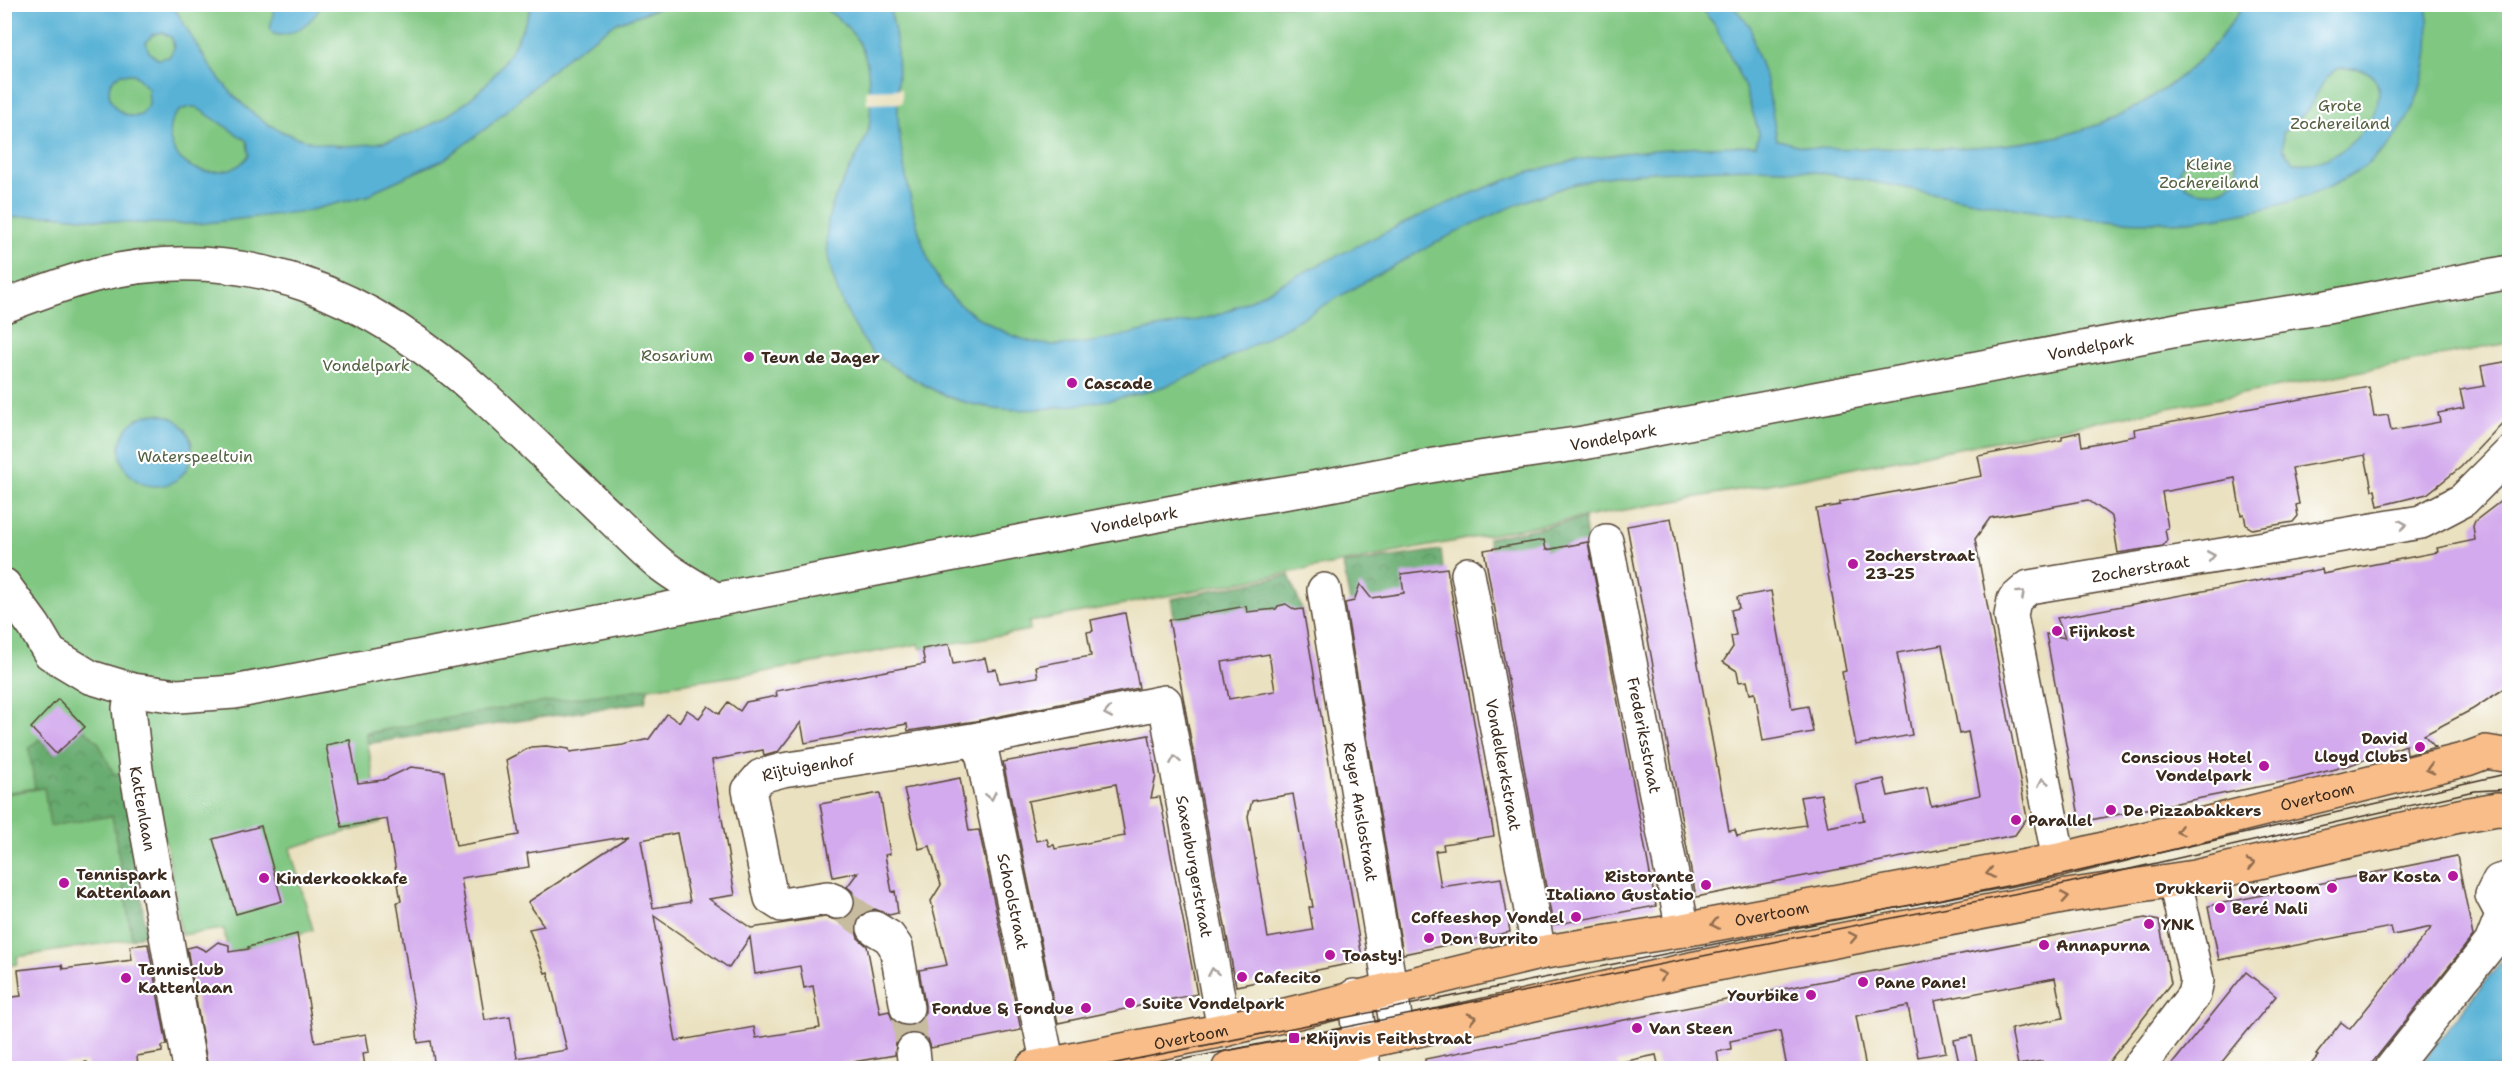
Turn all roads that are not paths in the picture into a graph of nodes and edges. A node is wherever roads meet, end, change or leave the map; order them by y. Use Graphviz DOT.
graph roads {
  1 [pos="2510,272"];
  2 [pos="4,306"];
  3 [pos="2510,453"];
  4 [pos="1606,541"];
  5 [pos="1468,574"];
  6 [pos="4,585"];
  7 [pos="1324,590"];
  8 [pos="716,600"];
  9 [pos="133,690"];
  10 [pos="1165,702"];
  11 [pos="2510,730"];
  12 [pos="979,739"];
  13 [pos="2498,754"];
  14 [pos="2505,808"];
  15 [pos="2059,860"];
  16 [pos="2510,878"];
  17 [pos="2175,881"];
  18 [pos="837,902"];
  19 [pos="2507,910"];
  20 [pos="874,928"];
  21 [pos="1683,930"];
  22 [pos="1539,953"];
  23 [pos="1391,988"];
  24 [pos="1354,996"];
  25 [pos="908,1008"];
  26 [pos="1224,1030"];
  27 [pos="1398,1035"];
  28 [pos="1362,1056"];
  29 [pos="1040,1067"];
  30 [pos="190,1068"];
  31 [pos="1229,1068"];
  32 [pos="2138,1068"];
  33 [pos="2392,1068"];
  1 -- 8 [label="street, Vondelpark"];
  2 -- 8 [label="street"];
  15 -- 3 [label="street, Zocherstraat, one-way"];
  4 -- 21 [label="street, Frederiksstraat"];
  5 -- 22 [label="street, Vondelkerkstraat"];
  6 -- 9 [label="street, Vondelpark"];
  7 -- 23 [label="street, Reyer Anslostraat"];
  8 -- 9 [label="street, Vondelpark"];
  9 -- 30 [label="street, Kattenlaan"];
  10 -- 12 [label="street, Rijtuigenhof, one-way"];
  26 -- 10 [label="street, Saxenburgerstraat, one-way"];
  11 -- 13 [label="main road"];
  12 -- 18 [label="street, Rijtuigenhof"];
  12 -- 29 [label="street, Schoolstraat, one-way"];
  13 -- 15 [label="main road, Overtoom, one-way"];
  17 -- 14 [label="main road, one-way"];
  15 -- 21 [label="main road, Overtoom, one-way"];
  16 -- 19 [label="street"];
  27 -- 17 [label="main road, one-way"];
  17 -- 32 [label="street"];
  19 -- 33 [label="street"];
  20 -- 25 [label="street"];
  21 -- 22 [label="main road, Overtoom"];
  22 -- 23 [label="main road, Overtoom"];
  23 -- 24 [label="main road, Overtoom"];
  23 -- 27 [label="street, Reyer Anslostraat"];
  24 -- 26 [label="main road, Overtoom"];
  24 -- 28 [label="street"];
  26 -- 29 [label="main road, Overtoom"];
  27 -- 28 [label="main road"];
  28 -- 31 [label="main road"];
}
